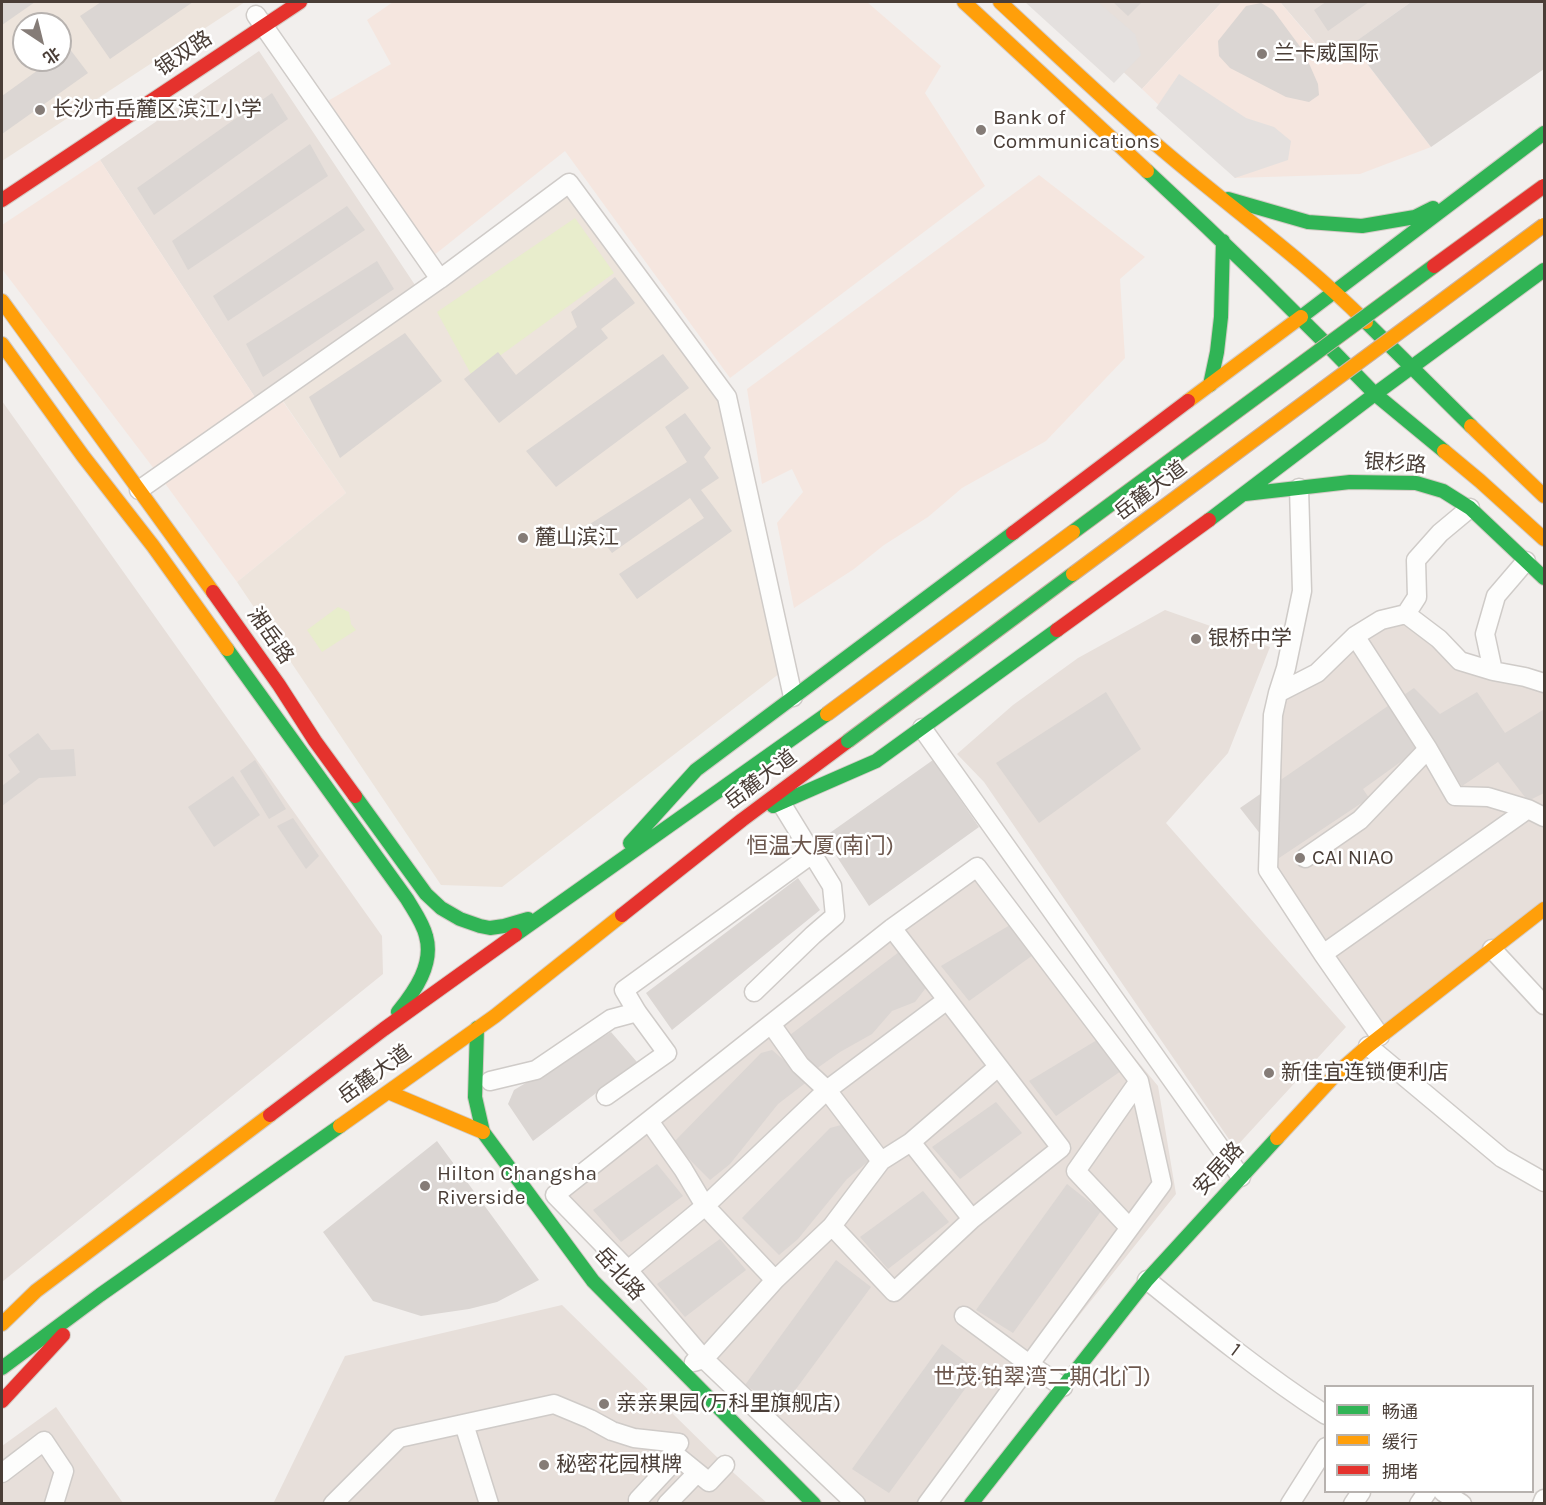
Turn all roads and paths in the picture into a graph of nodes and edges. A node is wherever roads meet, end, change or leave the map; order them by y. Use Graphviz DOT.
graph roads {
  1 [pos="300,2"];
  2 [pos="964,2"];
  3 [pos="1000,2"];
  4 [pos="258,18"];
  5 [pos="178,67"];
  6 [pos="1545,133"];
  7 [pos="2,185"];
  8 [pos="1545,186"];
  9 [pos="1468,192"];
  10 [pos="1218,196"];
  11 [pos="2,200"];
  12 [pos="1545,225"];
  13 [pos="1223,241"];
  14 [pos="1545,270"];
  15 [pos="440,279"];
  16 [pos="1335,291"];
  17 [pos="2,301"];
  18 [pos="1301,317"];
  19 [pos="2,344"];
  20 [pos="1412,366"];
  21 [pos="1210,385"];
  22 [pos="1375,394"];
  23 [pos="1299,488"];
  24 [pos="139,490"];
  25 [pos="1245,494"];
  26 [pos="1545,496"];
  27 [pos="1470,508"];
  28 [pos="1545,539"];
  29 [pos="1526,561"];
  30 [pos="1545,578"];
  31 [pos="1406,614"];
  32 [pos="1355,636"];
  33 [pos="1493,671"];
  34 [pos="1545,683"];
  35 [pos="1278,693"];
  36 [pos="793,697"];
  37 [pos="922,728"];
  38 [pos="1428,749"];
  39 [pos="781,803"];
  40 [pos="1527,809"];
  41 [pos="1545,817"];
  42 [pos="742,820"];
  43 [pos="812,854"];
  44 [pos="1305,858"];
  45 [pos="609,867"];
  46 [pos="1545,909"];
  47 [pos="542,915"];
  48 [pos="892,928"];
  49 [pos="1492,949"];
  50 [pos="1323,954"];
  51 [pos="754,992"];
  52 [pos="947,1000"];
  53 [pos="1545,1005"];
  54 [pos="636,1012"];
  55 [pos="771,1024"];
  56 [pos="477,1028"];
  57 [pos="384,1029"];
  58 [pos="1374,1041"];
  59 [pos="998,1067"];
  60 [pos="490,1081"];
  61 [pos="1139,1081"];
  62 [pos="827,1090"];
  63 [pos="388,1092"];
  64 [pos="606,1096"];
  65 [pos="649,1121"];
  66 [pos="483,1132"];
  67 [pos="911,1142"];
  68 [pos="881,1161"];
  69 [pos="1241,1177"];
  70 [pos="1545,1182"];
  71 [pos="705,1206"];
  72 [pos="972,1219"];
  73 [pos="1126,1224"];
  74 [pos="832,1226"];
  75 [pos="628,1270"];
  76 [pos="775,1280"];
  77 [pos="1147,1280"];
  78 [pos="100,1295"];
  79 [pos="964,1316"];
  80 [pos="3,1322"];
  81 [pos="704,1359"];
  82 [pos="1029,1364"];
  83 [pos="678,1366"];
  84 [pos="2,1368"];
  85 [pos="1063,1387"];
  86 [pos="2,1401"];
  87 [pos="1324,1414"];
  88 [pos="464,1424"];
  89 [pos="1324,1450"];
  90 [pos="678,1457"];
  91 [pos="725,1465"];
  92 [pos="2,1473"];
  93 [pos="697,1473"];
  94 [pos="1446,1493"];
  95 [pos="1545,1499"];
  96 [pos="54,1503"];
  97 [pos="333,1503"];
  98 [pos="489,1503"];
  99 [pos="639,1503"];
  100 [pos="667,1503"];
  101 [pos="814,1503"];
  102 [pos="856,1503"];
  103 [pos="927,1503"];
  104 [pos="971,1503"];
  105 [pos="1290,1503"];
  106 [pos="1462,1503"];
  107 [pos="1542,1503"];
  1 -- 4 [label="main road, 银双路"];
  2 -- 13 [label="main road, 银杉路"];
  3 -- 10 [label="main road"];
  4 -- 11 [label="main road, 银双路"];
  4 -- 15 [label="street"];
  5 -- 7 [label="main road, 银双路"];
  6 -- 9 [label="main road"];
  8 -- 45 [label="main road, 岳麓大道, bridge"];
  9 -- 10 [label="main road"];
  9 -- 16 [label="main road"];
  10 -- 16 [label="main road"];
  12 -- 42 [label="main road, 岳麓大道, bridge"];
  13 -- 18 [label="main road, 银杉路"];
  13 -- 21 [label="main road"];
  14 -- 20 [label="main road"];
  15 -- 24 [label="street"];
  15 -- 36 [label="street"];
  16 -- 18 [label="main road"];
  16 -- 20 [label="main road"];
  17 -- 24 [label="main road, 湘岳路"];
  18 -- 21 [label="main road"];
  18 -- 22 [label="main road, 银杉路"];
  19 -- 57 [label="main road, 湘岳路"];
  20 -- 22 [label="main road"];
  20 -- 26 [label="main road"];
  21 -- 36 [label="main road"];
  22 -- 25 [label="main road"];
  22 -- 28 [label="main road, 银杉路"];
  23 -- 25 [label="main road, 银杉路"];
  23 -- 27 [label="main road, 银杉路"];
  23 -- 35 [label="street"];
  24 -- 47 [label="main road, 湘岳路"];
  25 -- 37 [label="main road"];
  27 -- 29 [label="main road, 银杉路"];
  27 -- 31 [label="street"];
  29 -- 30 [label="main road, 银杉路"];
  29 -- 33 [label="street"];
  31 -- 32 [label="street"];
  31 -- 33 [label="street"];
  32 -- 35 [label="street"];
  32 -- 38 [label="street"];
  33 -- 34 [label="street"];
  35 -- 50 [label="street"];
  36 -- 45 [label="main road"];
  37 -- 39 [label="main road"];
  37 -- 69 [label="street"];
  38 -- 40 [label="street"];
  38 -- 44 [label="street"];
  39 -- 42 [label="main road"];
  39 -- 43 [label="street"];
  40 -- 41 [label="street"];
  40 -- 50 [label="street"];
  42 -- 56 [label="main road, 岳麓大道"];
  43 -- 51 [label="street"];
  43 -- 54 [label="street"];
  45 -- 47 [label="main road, 岳麓大道"];
  46 -- 49 [label="main road, 安居路"];
  47 -- 57 [label="main road, 岳麓大道"];
  48 -- 52 [label="street"];
  48 -- 55 [label="street"];
  48 -- 61 [label="street"];
  49 -- 53 [label="street"];
  49 -- 58 [label="main road, 安居路"];
  50 -- 58 [label="street"];
  52 -- 59 [label="street"];
  52 -- 62 [label="street"];
  54 -- 60 [label="street"];
  54 -- 64 [label="street"];
  55 -- 62 [label="street"];
  55 -- 65 [label="street"];
  56 -- 63 [label="main road, 岳麓大道"];
  56 -- 66 [label="main road, 岳北路"];
  57 -- 80 [label="main road, 岳麓大道"];
  58 -- 69 [label="main road, 安居路"];
  58 -- 70 [label="street"];
  59 -- 67 [label="street"];
  59 -- 72 [label="street"];
  61 -- 73 [label="street"];
  61 -- 82 [label="street"];
  62 -- 68 [label="street"];
  62 -- 71 [label="street"];
  63 -- 66 [label="main road"];
  63 -- 78 [label="main road, 岳麓大道"];
  65 -- 71 [label="street"];
  65 -- 75 [label="street"];
  66 -- 83 [label="main road, 岳北路"];
  67 -- 68 [label="street"];
  67 -- 72 [label="street"];
  68 -- 74 [label="street"];
  69 -- 77 [label="main road, 安居路"];
  71 -- 75 [label="street"];
  71 -- 76 [label="street"];
  72 -- 74 [label="street"];
  74 -- 76 [label="street"];
  75 -- 81 [label="street"];
  76 -- 81 [label="street"];
  77 -- 85 [label="main road, 安居路"];
  77 -- 87 [label="street, 1"];
  78 -- 84 [label="main road, 岳麓大道"];
  78 -- 86 [label="main road"];
  79 -- 82 [label="street"];
  81 -- 83 [label="street"];
  81 -- 102 [label="street"];
  82 -- 85 [label="street"];
  82 -- 103 [label="street"];
  83 -- 101 [label="main road, 岳北路"];
  85 -- 104 [label="main road, 安居路"];
  88 -- 90 [label="street"];
  88 -- 97 [label="street"];
  88 -- 98 [label="street"];
  89 -- 105 [label="street"];
  90 -- 93 [label="street"];
  90 -- 99 [label="street"];
  91 -- 93 [label="street"];
  92 -- 96 [label="street"];
  93 -- 100 [label="street"];
  94 -- 106 [label="street"];
  95 -- 107 [label="street"];
}
